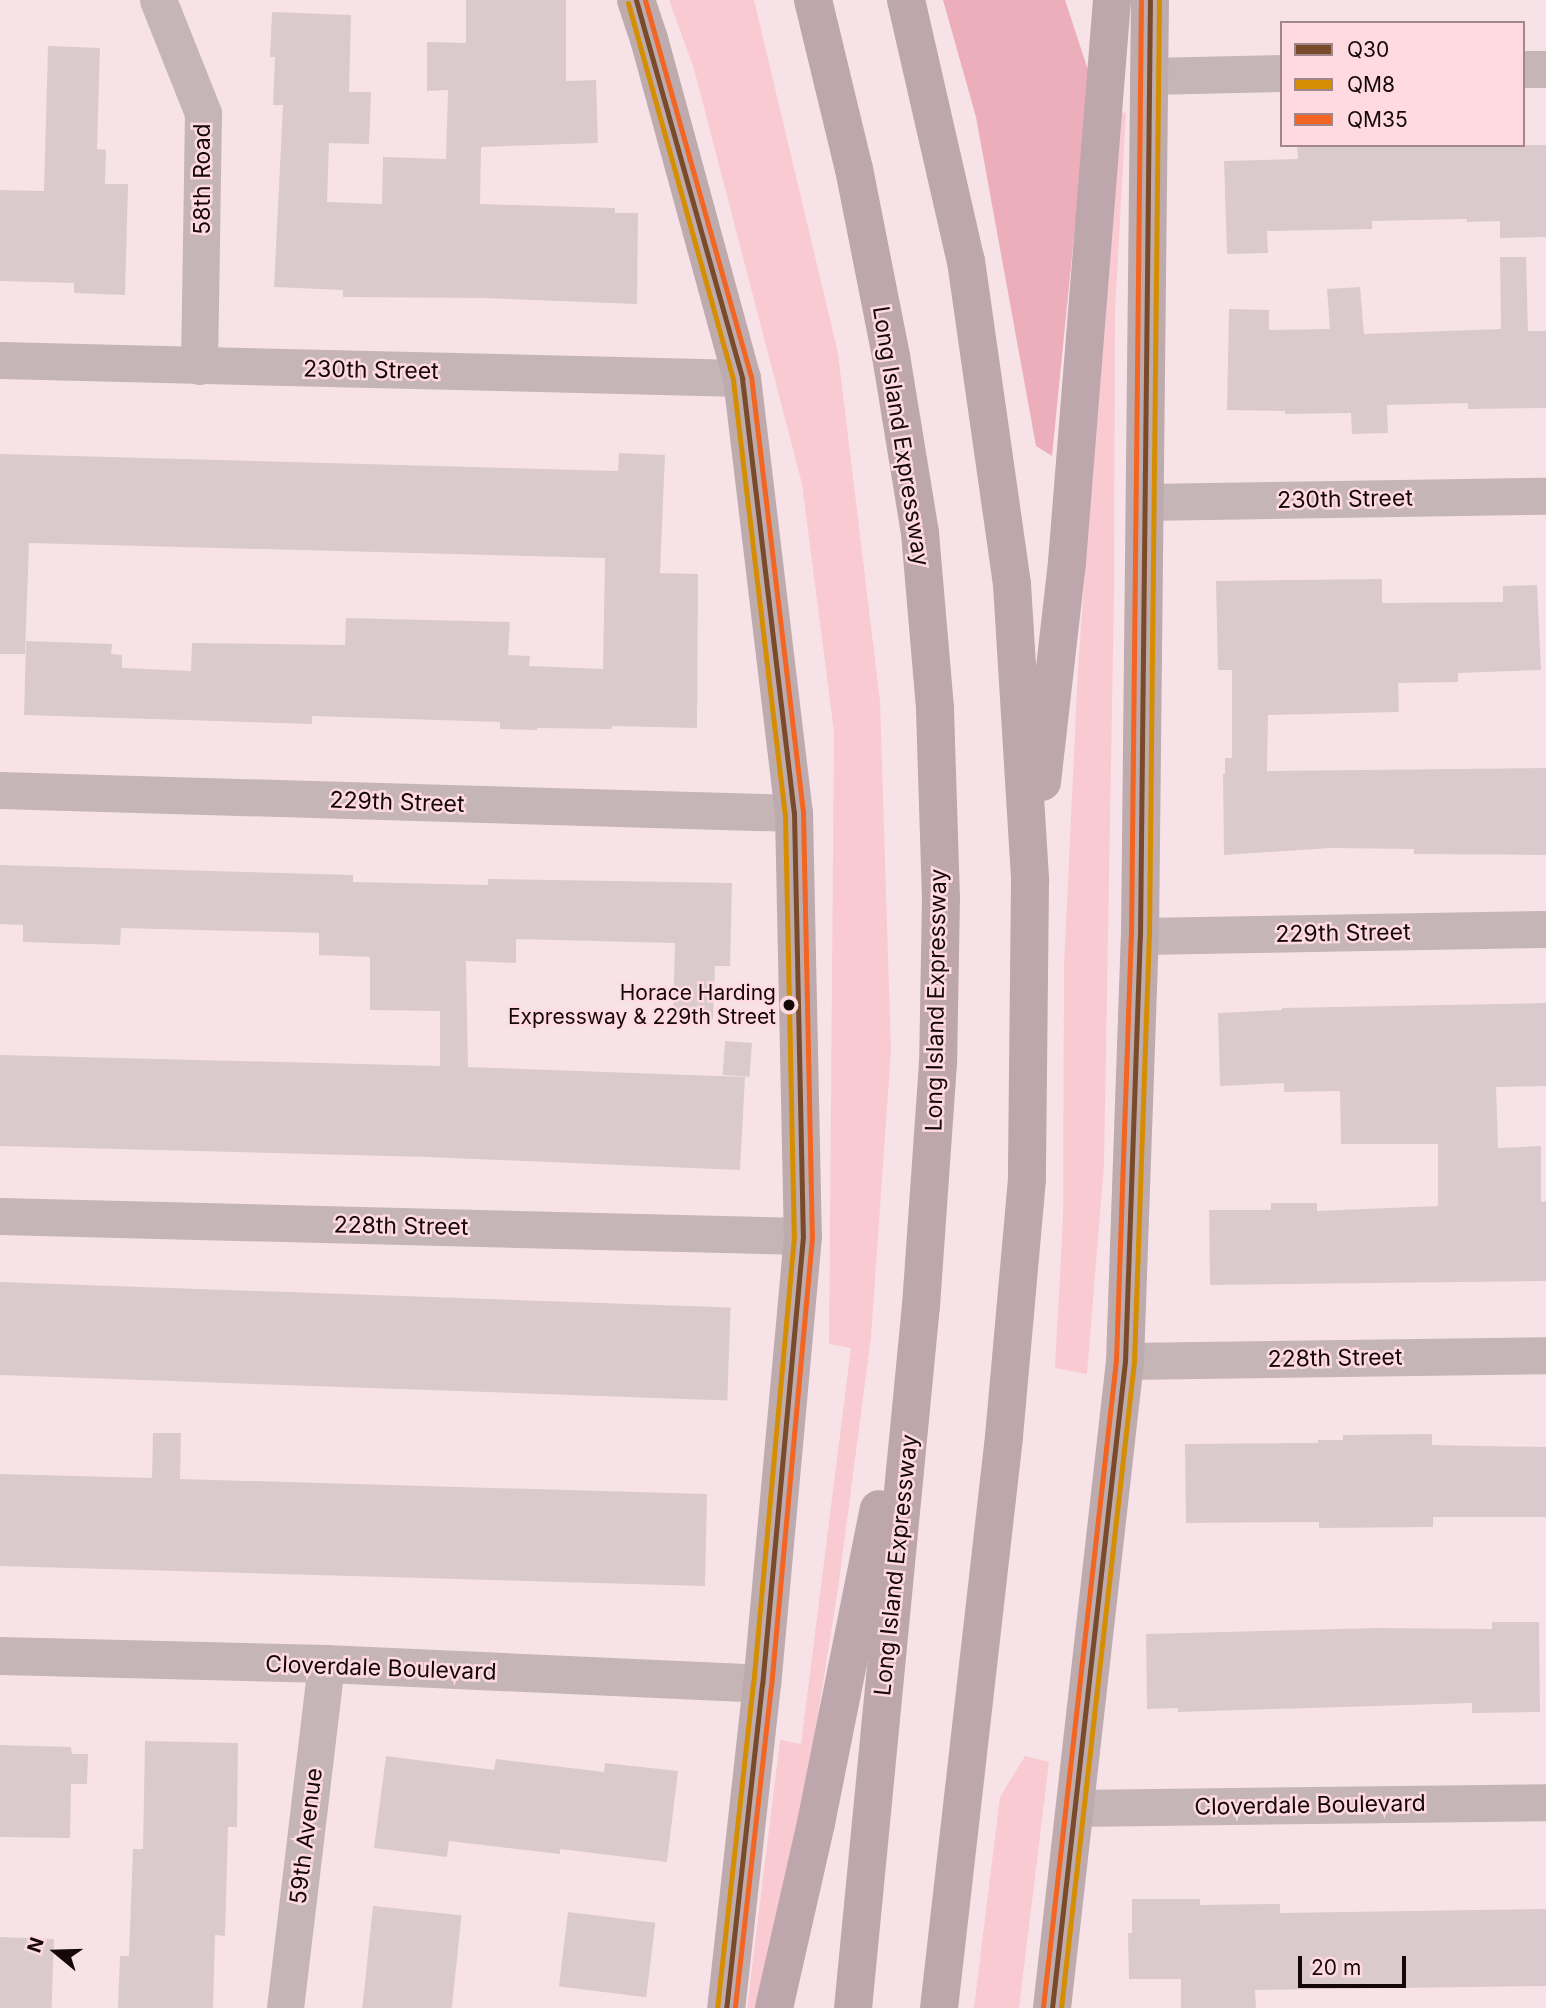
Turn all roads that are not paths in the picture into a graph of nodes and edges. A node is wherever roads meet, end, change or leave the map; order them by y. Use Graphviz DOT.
graph roads {
  1 [pos="158,0"];
  2 [pos="636,0"];
  3 [pos="813,0"];
  4 [pos="906,0"];
  5 [pos="1112,0"];
  6 [pos="1150,0"];
  7 [pos="1525,69"];
  8 [pos="1546,69"];
  9 [pos="1280,73"];
  10 [pos="1148,76"];
  11 [pos="0,360"];
  12 [pos="200,366"];
  13 [pos="743,378"];
  14 [pos="1546,496"];
  15 [pos="1144,502"];
  16 [pos="0,790"];
  17 [pos="794,813"];
  18 [pos="1030,881"];
  19 [pos="1546,929"];
  20 [pos="1140,936"];
  21 [pos="0,1216"];
  22 [pos="803,1236"];
  23 [pos="921,1305"];
  24 [pos="1546,1355"];
  25 [pos="1125,1361"];
  26 [pos="0,1656"];
  27 [pos="326,1664"];
  28 [pos="762,1684"];
  29 [pos="1546,1802"];
  30 [pos="1074,1808"];
  31 [pos="285,2008"];
  32 [pos="726,2008"];
  33 [pos="774,2008"];
  34 [pos="853,2008"];
  35 [pos="939,2008"];
  36 [pos="1052,2008"];
  1 -- 12 [label="street, 58th Road"];
  2 -- 13 [label="main road"];
  3 -- 23 [label="highway, Long Island Expressway"];
  4 -- 18 [label="highway"];
  5 -- 18 [label="highway"];
  6 -- 10 [label="main road"];
  7 -- 8 [label="street"];
  9 -- 10 [label="street"];
  10 -- 15 [label="main road"];
  11 -- 12 [label="street, 230th Street"];
  12 -- 13 [label="street, 230th Street"];
  13 -- 17 [label="main road"];
  14 -- 15 [label="street, 230th Street"];
  15 -- 20 [label="main road"];
  16 -- 17 [label="street, 229th Street"];
  17 -- 22 [label="main road"];
  18 -- 35 [label="highway"];
  19 -- 20 [label="street, 229th Street"];
  20 -- 25 [label="main road"];
  21 -- 22 [label="street, 228th Street"];
  22 -- 28 [label="main road"];
  23 -- 33 [label="highway"];
  23 -- 34 [label="highway, Long Island Expressway"];
  24 -- 25 [label="street, 228th Street"];
  25 -- 30 [label="main road"];
  26 -- 27 [label="street, Cloverdale Boulevard"];
  27 -- 28 [label="street, Cloverdale Boulevard"];
  27 -- 31 [label="street, 59th Avenue"];
  28 -- 32 [label="main road"];
  29 -- 30 [label="street, Cloverdale Boulevard"];
  30 -- 36 [label="main road"];
}
